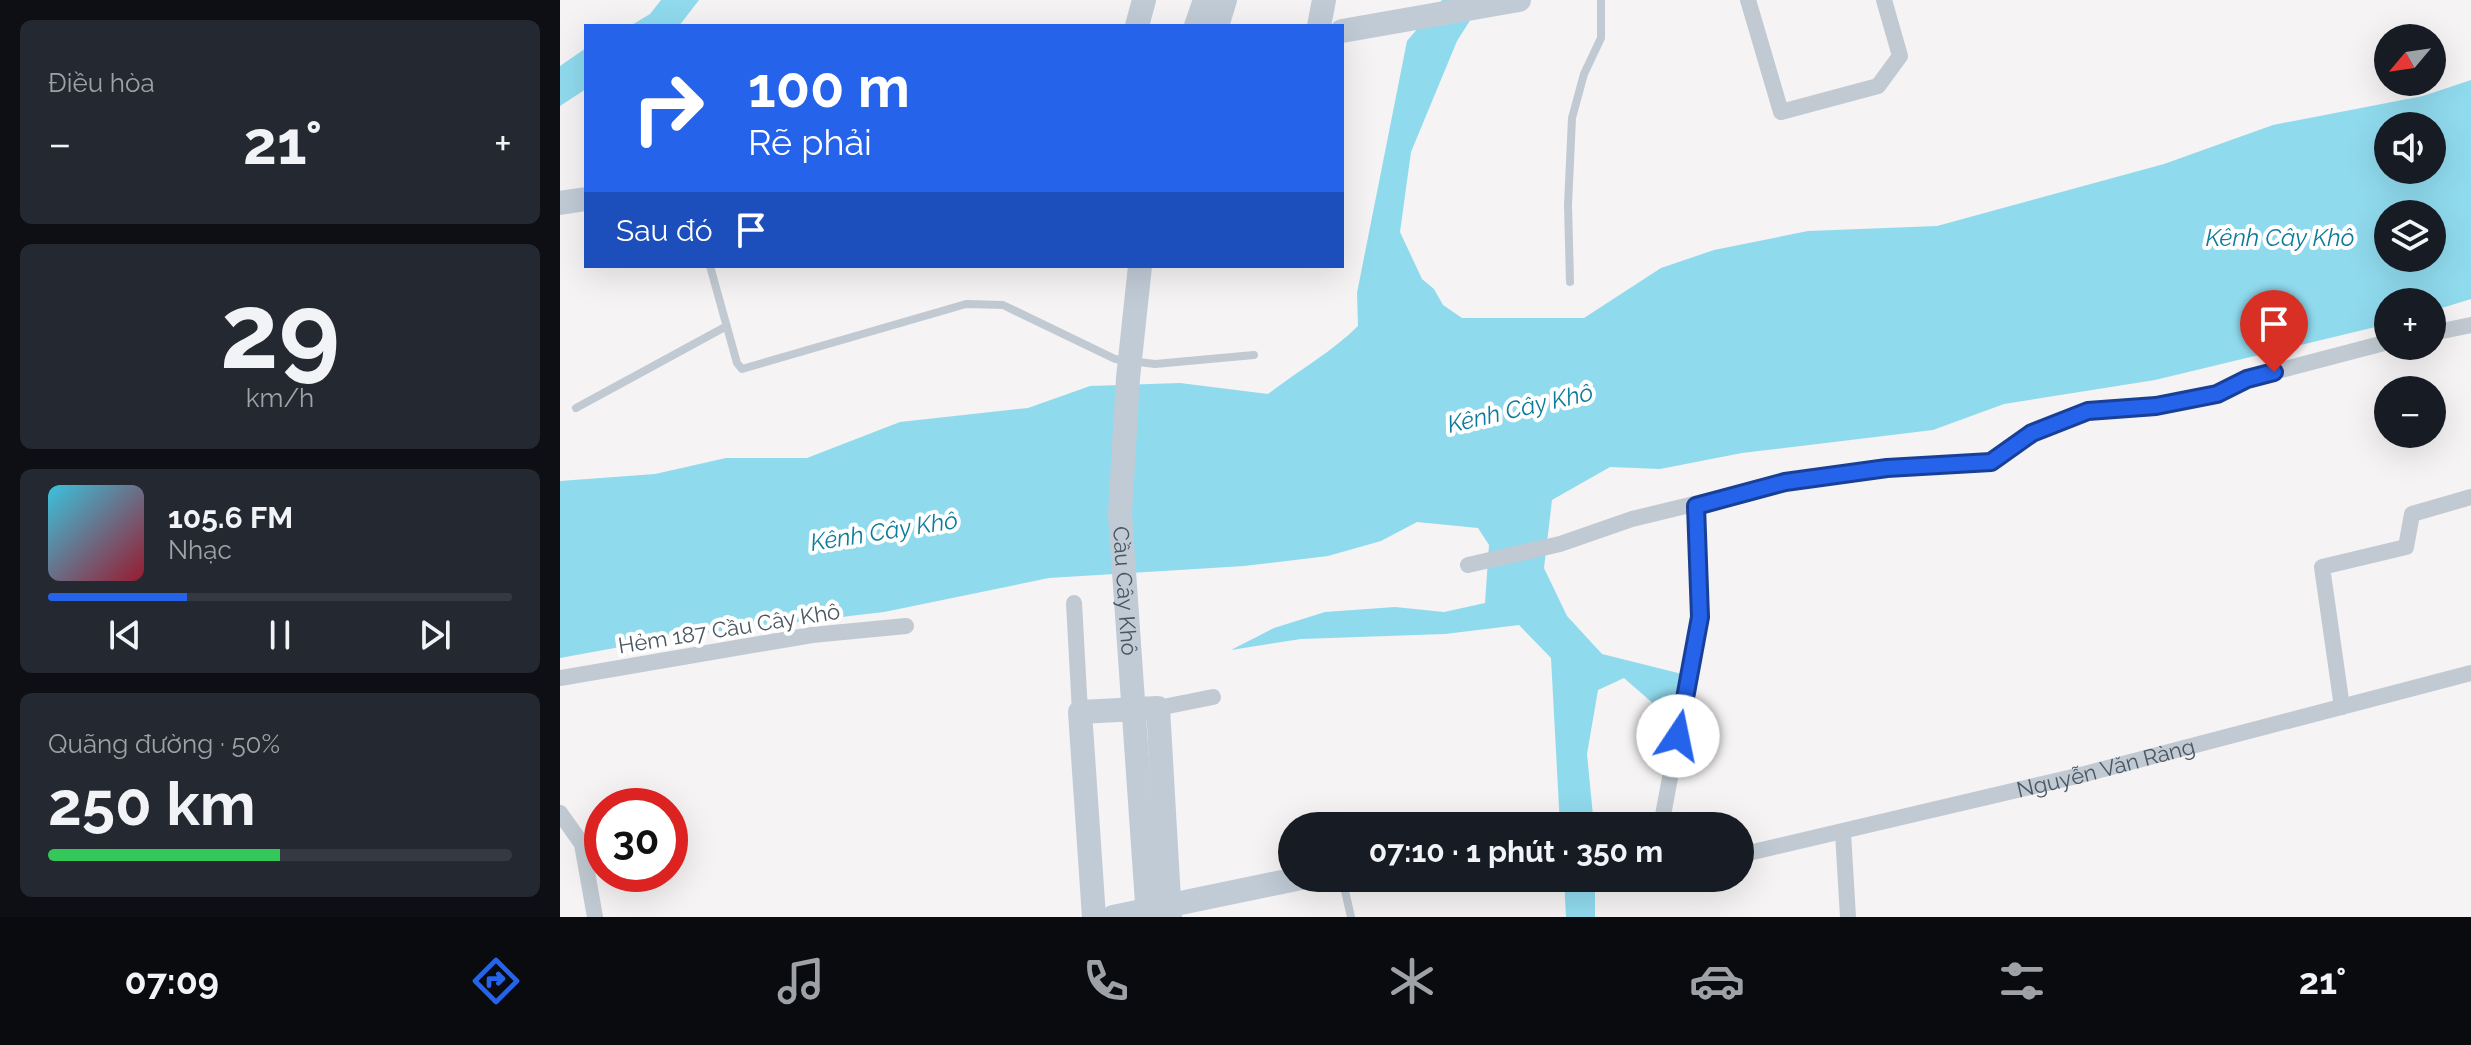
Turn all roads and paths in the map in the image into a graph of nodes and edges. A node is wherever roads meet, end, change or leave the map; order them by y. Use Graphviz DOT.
graph roads {
  1 [pos="1144,0"];
  2 [pos="1205,0"];
  3 [pos="1225,0"];
  4 [pos="1324,0"];
  5 [pos="1519,0"];
  6 [pos="1601,0"];
  7 [pos="1748,0"];
  8 [pos="1884,0"];
  9 [pos="1138,24"];
  10 [pos="1197,24"];
  11 [pos="1218,24"];
  12 [pos="1319,24"];
  13 [pos="1344,31"];
  14 [pos="584,199"];
  15 [pos="560,203"];
  16 [pos="710,268"];
  17 [pos="1140,268"];
  18 [pos="1570,282"];
  19 [pos="2471,325"];
  20 [pos="725,327"];
  21 [pos="2446,330"];
  22 [pos="2374,346"];
  23 [pos="1254,355"];
  24 [pos="576,408"];
  25 [pos="2471,497"];
  26 [pos="1696,506"];
  27 [pos="1468,565"];
  28 [pos="1074,603"];
  29 [pos="906,626"];
  30 [pos="2471,673"];
  31 [pos="560,678"];
  32 [pos="1213,697"];
  33 [pos="2342,707"];
  34 [pos="1158,708"];
  35 [pos="1080,712"];
  36 [pos="1664,812"];
  37 [pos="560,813"];
  38 [pos="1843,833"];
  39 [pos="1754,852"];
  40 [pos="1278,884"];
  41 [pos="1345,892"];
  42 [pos="1163,913"];
  43 [pos="595,917"];
  44 [pos="1094,917"];
  45 [pos="1113,917"];
  46 [pos="1351,917"];
  47 [pos="1848,917"];
  1 -- 9 [label="main road"];
  2 -- 10 [label="main road"];
  3 -- 11 [label="main road"];
  4 -- 12 [label="main road"];
  5 -- 13 [label="main road"];
  6 -- 18 [label="lane"];
  7 -- 8 [label="street"];
  14 -- 15 [label="main road"];
  16 -- 20 [label="lane"];
  17 -- 42 [label="main road, Cầu Cây Khô"];
  19 -- 21 [label="street"];
  20 -- 23 [label="lane"];
  20 -- 24 [label="lane"];
  22 -- 26 [label="street"];
  25 -- 33 [label="street"];
  26 -- 27 [label="street"];
  26 -- 36 [label="street"];
  28 -- 35 [label="street"];
  29 -- 31 [label="street, Hẻm 187 Cầu Cây Khô"];
  30 -- 33 [label="street, Nguyễn Văn Ràng"];
  32 -- 34 [label="street"];
  33 -- 38 [label="street, Nguyễn Văn Ràng"];
  34 -- 35 [label="main road"];
  34 -- 42 [label="main road"];
  35 -- 44 [label="main road"];
  37 -- 43 [label="street"];
  38 -- 39 [label="street, Nguyễn Văn Ràng"];
  38 -- 47 [label="street"];
  40 -- 42 [label="main road"];
  41 -- 46 [label="lane"];
  42 -- 45 [label="main road"];
}
